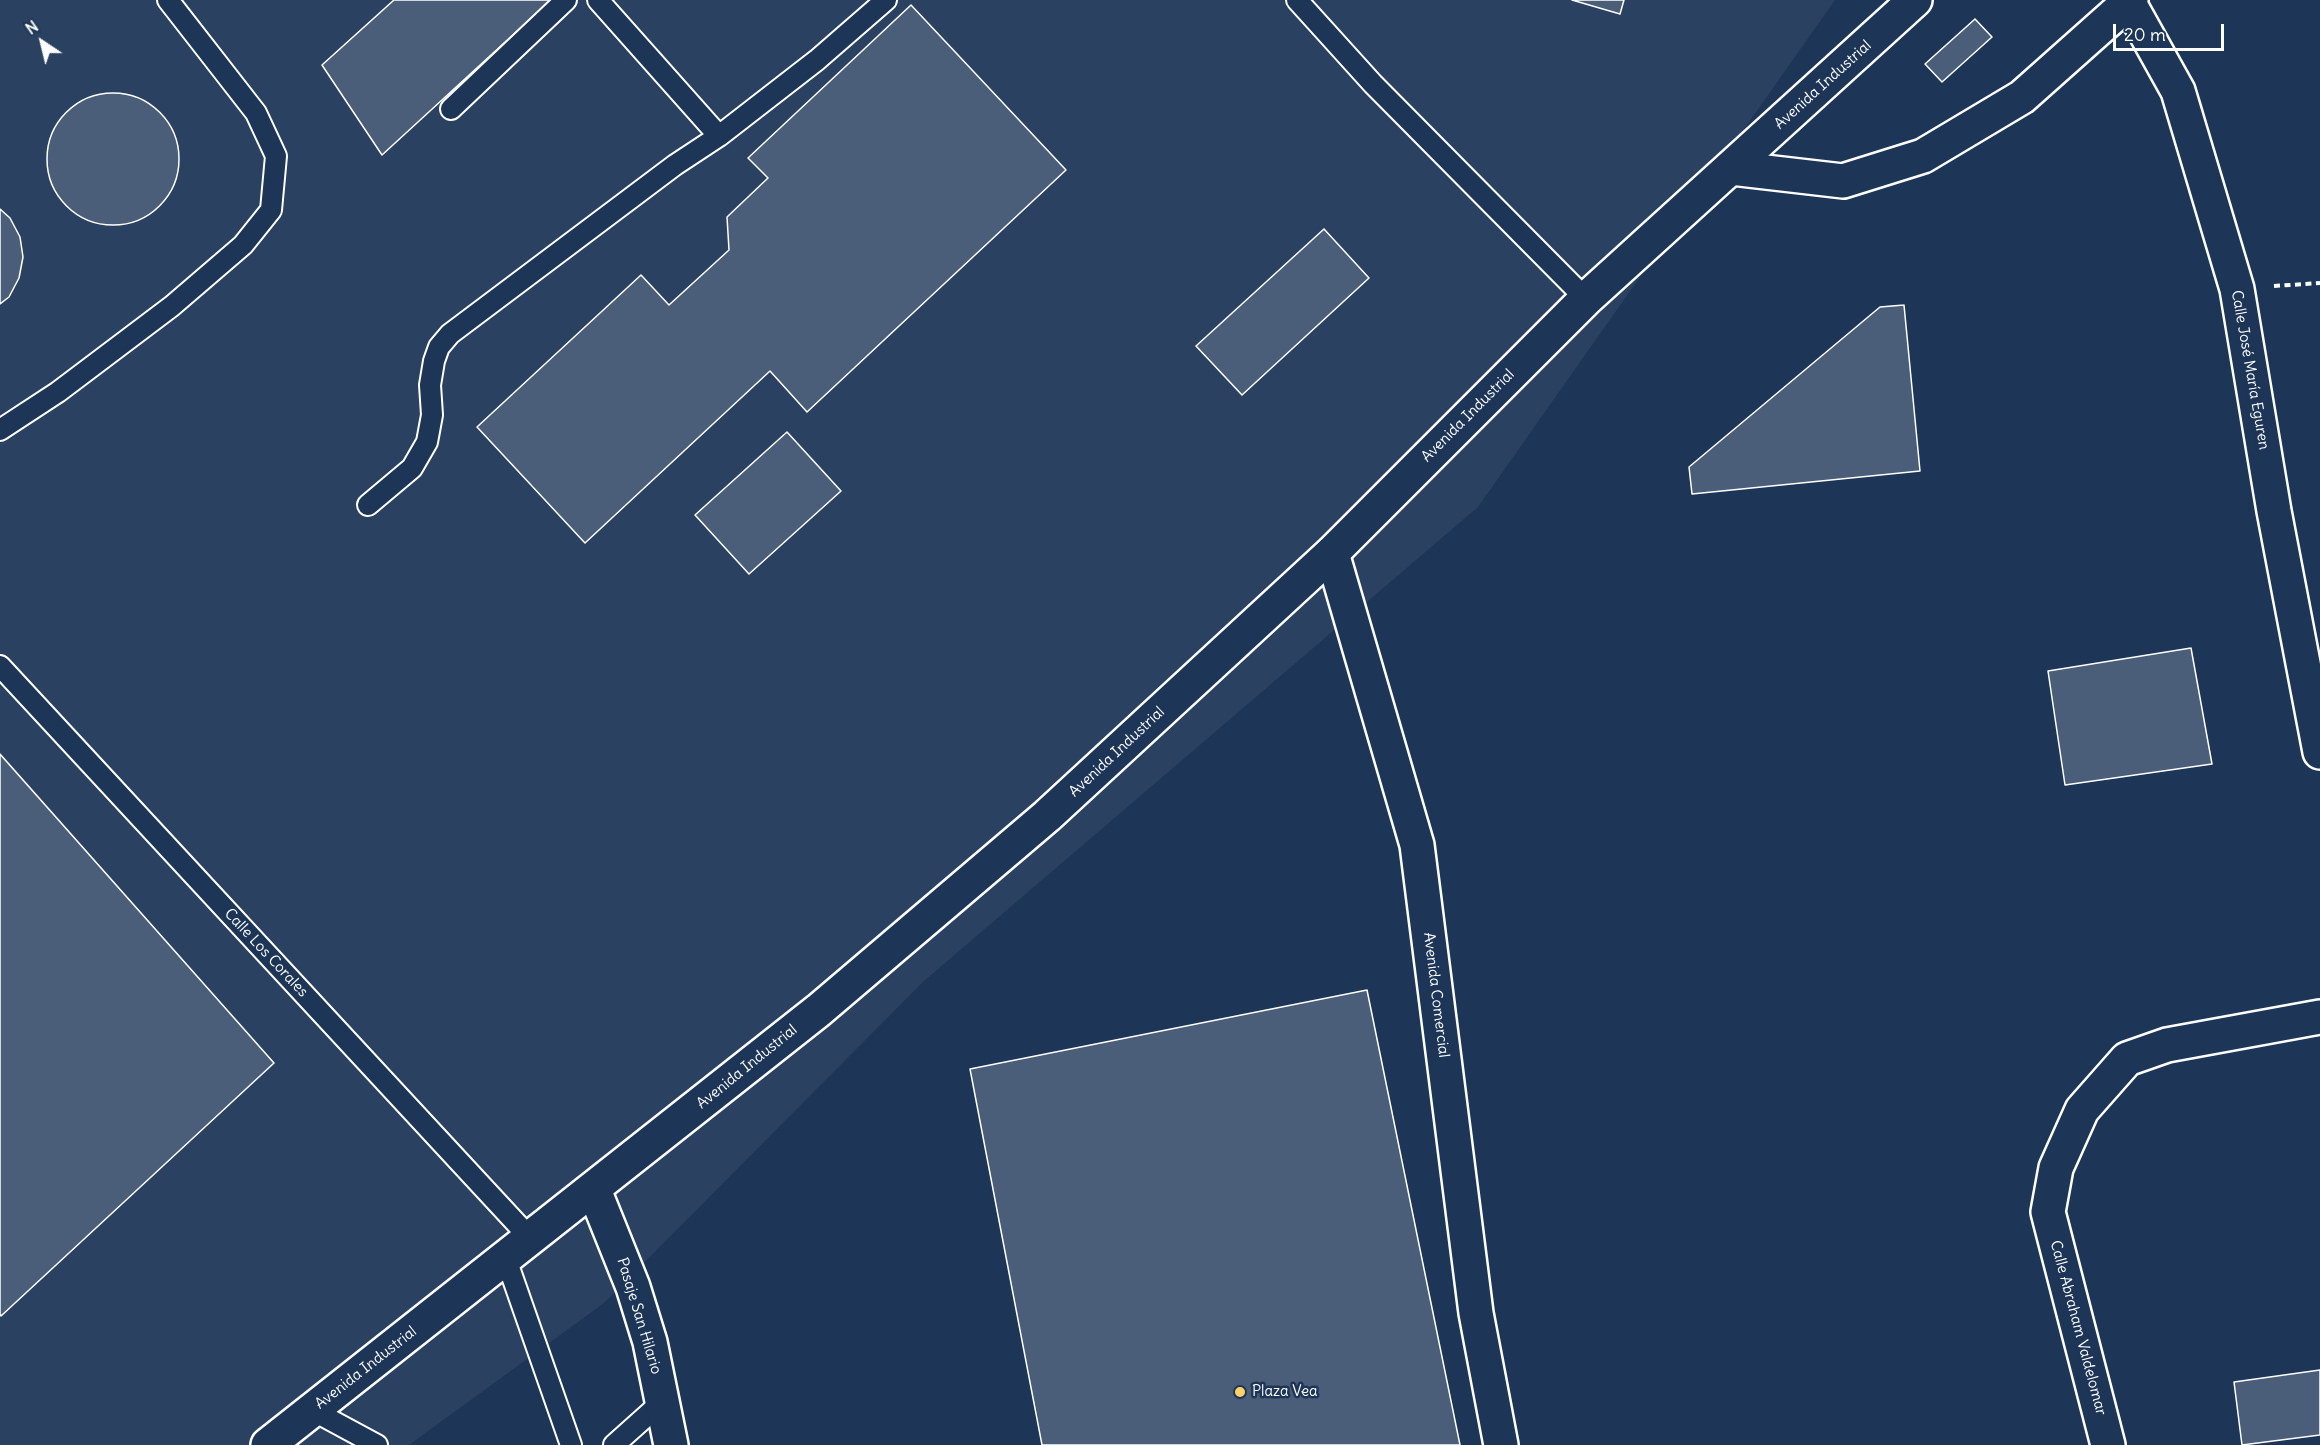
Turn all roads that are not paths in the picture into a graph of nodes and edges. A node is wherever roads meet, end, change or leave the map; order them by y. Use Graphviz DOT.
graph roads {
  1 [pos="168,0"];
  2 [pos="566,0"];
  3 [pos="598,0"];
  4 [pos="886,0"];
  5 [pos="1297,0"];
  6 [pos="1915,0"];
  7 [pos="2130,1"];
  8 [pos="451,109"];
  9 [pos="719,136"];
  10 [pos="1731,168"];
  11 [pos="1586,299"];
  12 [pos="0,430"];
  13 [pos="368,505"];
  14 [pos="1332,552"];
  15 [pos="0,666"];
  16 [pos="2320,752"];
  17 [pos="2320,1017"];
  18 [pos="594,1190"];
  19 [pos="519,1249"];
  20 [pos="662,1402"];
  21 [pos="312,1410"];
  22 [pos="268,1445"];
  23 [pos="377,1445"];
  24 [pos="571,1445"];
  25 [pos="614,1445"];
  26 [pos="671,1445"];
  27 [pos="1501,1445"];
  28 [pos="2108,1445"];
  1 -- 12 [label="lane"];
  2 -- 8 [label="lane"];
  3 -- 9 [label="lane"];
  4 -- 9 [label="lane"];
  5 -- 11 [label="lane"];
  6 -- 10 [label="street, Avenida Industrial"];
  7 -- 10 [label="street"];
  7 -- 16 [label="street, Calle José María Eguren"];
  9 -- 13 [label="lane"];
  10 -- 11 [label="street, Avenida Industrial"];
  11 -- 14 [label="street, Avenida Industrial"];
  14 -- 18 [label="street, Avenida Industrial"];
  14 -- 27 [label="street, Avenida Comercial"];
  15 -- 19 [label="lane, Calle Los Corales"];
  17 -- 28 [label="street, Calle Abraham Valdelomar"];
  18 -- 19 [label="street, Avenida Industrial"];
  18 -- 20 [label="street, Pasaje San Hilario"];
  19 -- 21 [label="street, Avenida Industrial"];
  19 -- 24 [label="lane"];
  20 -- 25 [label="lane"];
  20 -- 26 [label="street, Pasaje San Hilario"];
  21 -- 22 [label="street, Avenida Industrial"];
  21 -- 23 [label="lane"];
}
